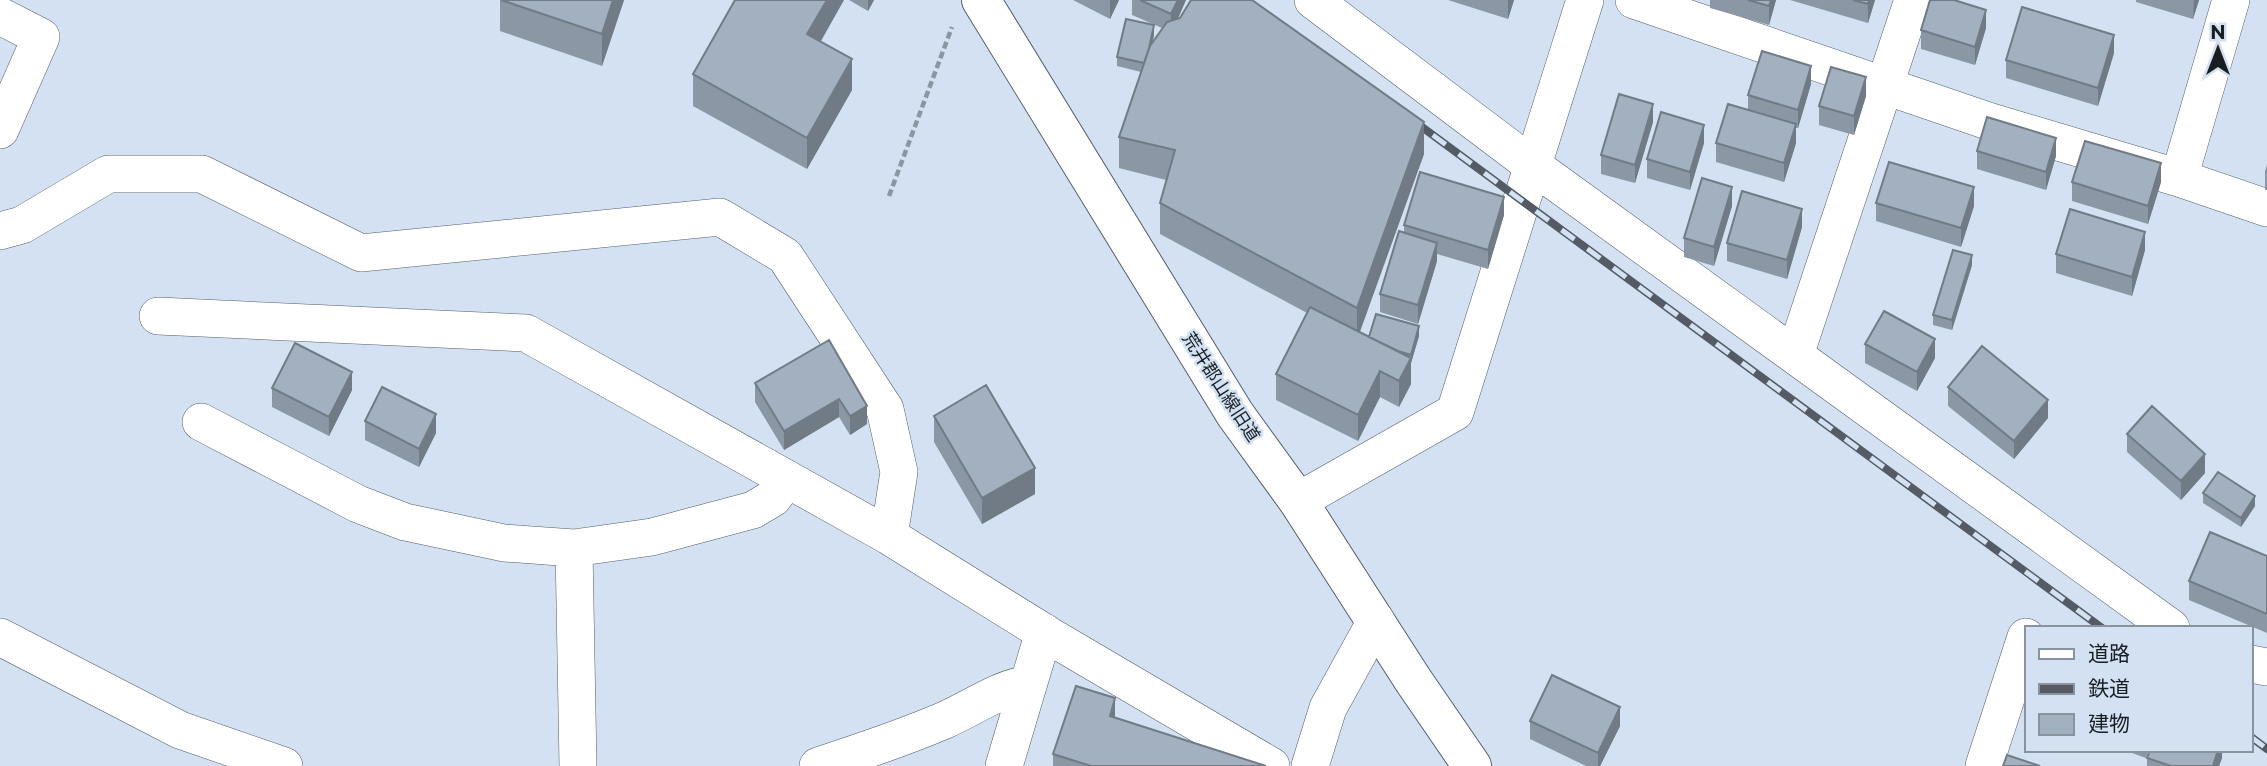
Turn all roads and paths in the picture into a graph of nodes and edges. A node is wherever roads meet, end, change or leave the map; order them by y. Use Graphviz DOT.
graph roads {
  1 [pos="981,0"];
  2 [pos="1313,0"];
  3 [pos="1585,0"];
  4 [pos="1634,0"];
  5 [pos="1913,0"];
  6 [pos="2231,0"];
  7 [pos="0,16"];
  8 [pos="953,26"];
  9 [pos="1885,85"];
  10 [pos="0,131"];
  11 [pos="1532,165"];
  12 [pos="2179,178"];
  13 [pos="889,196"];
  14 [pos="2267,208"];
  15 [pos="0,231"];
  16 [pos="158,316"];
  17 [pos="1794,355"];
  18 [pos="201,422"];
  19 [pos="787,479"];
  20 [pos="1298,500"];
  21 [pos="889,536"];
  22 [pos="574,548"];
  23 [pos="1376,621"];
  24 [pos="2168,626"];
  25 [pos="1044,632"];
  26 [pos="0,637"];
  27 [pos="2025,640"];
  28 [pos="1028,684"];
  29 [pos="284,766"];
  30 [pos="578,766"];
  31 [pos="818,766"];
  32 [pos="1004,766"];
  33 [pos="1271,766"];
  34 [pos="1310,766"];
  35 [pos="1472,766"];
  36 [pos="1984,766"];
  1 -- 20 [label="street, 荒井郡山線旧道"];
  2 -- 11 [label="street"];
  3 -- 11 [label="street"];
  4 -- 9 [label="street"];
  5 -- 9 [label="street"];
  6 -- 12 [label="street"];
  7 -- 10 [label="street"];
  8 -- 13 [label="path"];
  9 -- 12 [label="street"];
  9 -- 17 [label="street"];
  11 -- 17 [label="street"];
  11 -- 20 [label="street"];
  12 -- 14 [label="street"];
  15 -- 21 [label="street"];
  16 -- 19 [label="street"];
  17 -- 24 [label="street"];
  18 -- 22 [label="street"];
  19 -- 21 [label="street"];
  19 -- 22 [label="street"];
  20 -- 23 [label="street, 荒井郡山線旧道"];
  21 -- 25 [label="street"];
  22 -- 30 [label="street"];
  23 -- 34 [label="street"];
  23 -- 35 [label="street, 荒井郡山線旧道"];
  25 -- 28 [label="street"];
  25 -- 33 [label="street"];
  26 -- 29 [label="street"];
  27 -- 36 [label="street"];
  28 -- 31 [label="street"];
  28 -- 32 [label="street"];
}
